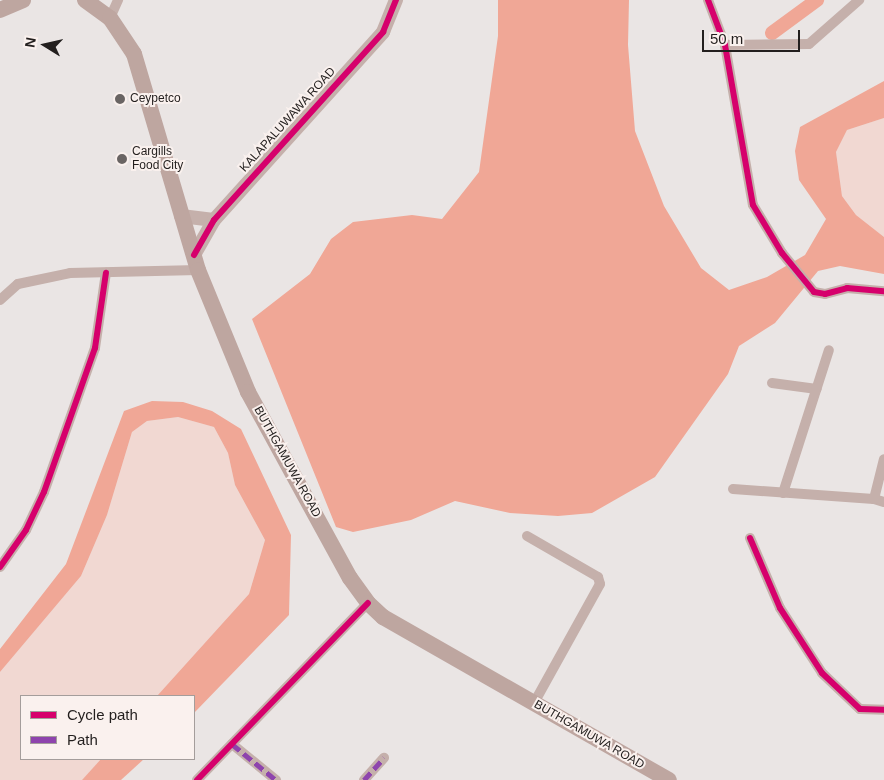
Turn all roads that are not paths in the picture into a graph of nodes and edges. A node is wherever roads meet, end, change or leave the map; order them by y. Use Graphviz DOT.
graph roads {
  1 [pos="22,0"];
  2 [pos="84,0"];
  3 [pos="118,0"];
  4 [pos="396,0"];
  5 [pos="708,0"];
  6 [pos="859,0"];
  7 [pos="0,10"];
  8 [pos="110,18"];
  9 [pos="725,45"];
  10 [pos="181,216"];
  11 [pos="214,220"];
  12 [pos="196,262"];
  13 [pos="106,273"];
  14 [pos="884,291"];
  15 [pos="0,300"];
  16 [pos="829,350"];
  17 [pos="772,383"];
  18 [pos="817,389"];
  19 [pos="884,459"];
  20 [pos="732,489"];
  21 [pos="783,493"];
  22 [pos="874,499"];
  23 [pos="884,502"];
  24 [pos="527,536"];
  25 [pos="750,538"];
  26 [pos="0,567"];
  27 [pos="368,603"];
  28 [pos="534,704"];
  29 [pos="884,710"];
  30 [pos="232,744"];
  31 [pos="384,758"];
  32 [pos="197,780"];
  33 [pos="276,780"];
  34 [pos="364,780"];
  35 [pos="669,780"];
  1 -- 7 [label="main road"];
  2 -- 8 [label="main road, BUTHGAMUWA ROAD"];
  3 -- 8 [label="street"];
  4 -- 11 [label="street, KALAPALUWAWA ROAD"];
  5 -- 9 [label="street"];
  6 -- 9 [label="street"];
  8 -- 10 [label="main road, BUTHGAMUWA ROAD"];
  9 -- 14 [label="street"];
  10 -- 11 [label="street"];
  10 -- 12 [label="main road, BUTHGAMUWA ROAD"];
  11 -- 12 [label="street, KALAPALUWAWA ROAD"];
  12 -- 13 [label="street"];
  12 -- 27 [label="main road, BUTHGAMUWA ROAD"];
  13 -- 15 [label="street"];
  13 -- 26 [label="street"];
  16 -- 18 [label="street"];
  17 -- 18 [label="street"];
  18 -- 21 [label="street"];
  19 -- 22 [label="street"];
  20 -- 21 [label="street"];
  21 -- 22 [label="street"];
  22 -- 23 [label="street"];
  24 -- 28 [label="street"];
  25 -- 29 [label="street"];
  27 -- 28 [label="main road, BUTHGAMUWA ROAD"];
  27 -- 30 [label="street"];
  28 -- 35 [label="main road, BUTHGAMUWA ROAD"];
  30 -- 32 [label="street"];
  30 -- 33 [label="street"];
  31 -- 34 [label="street"];
}
